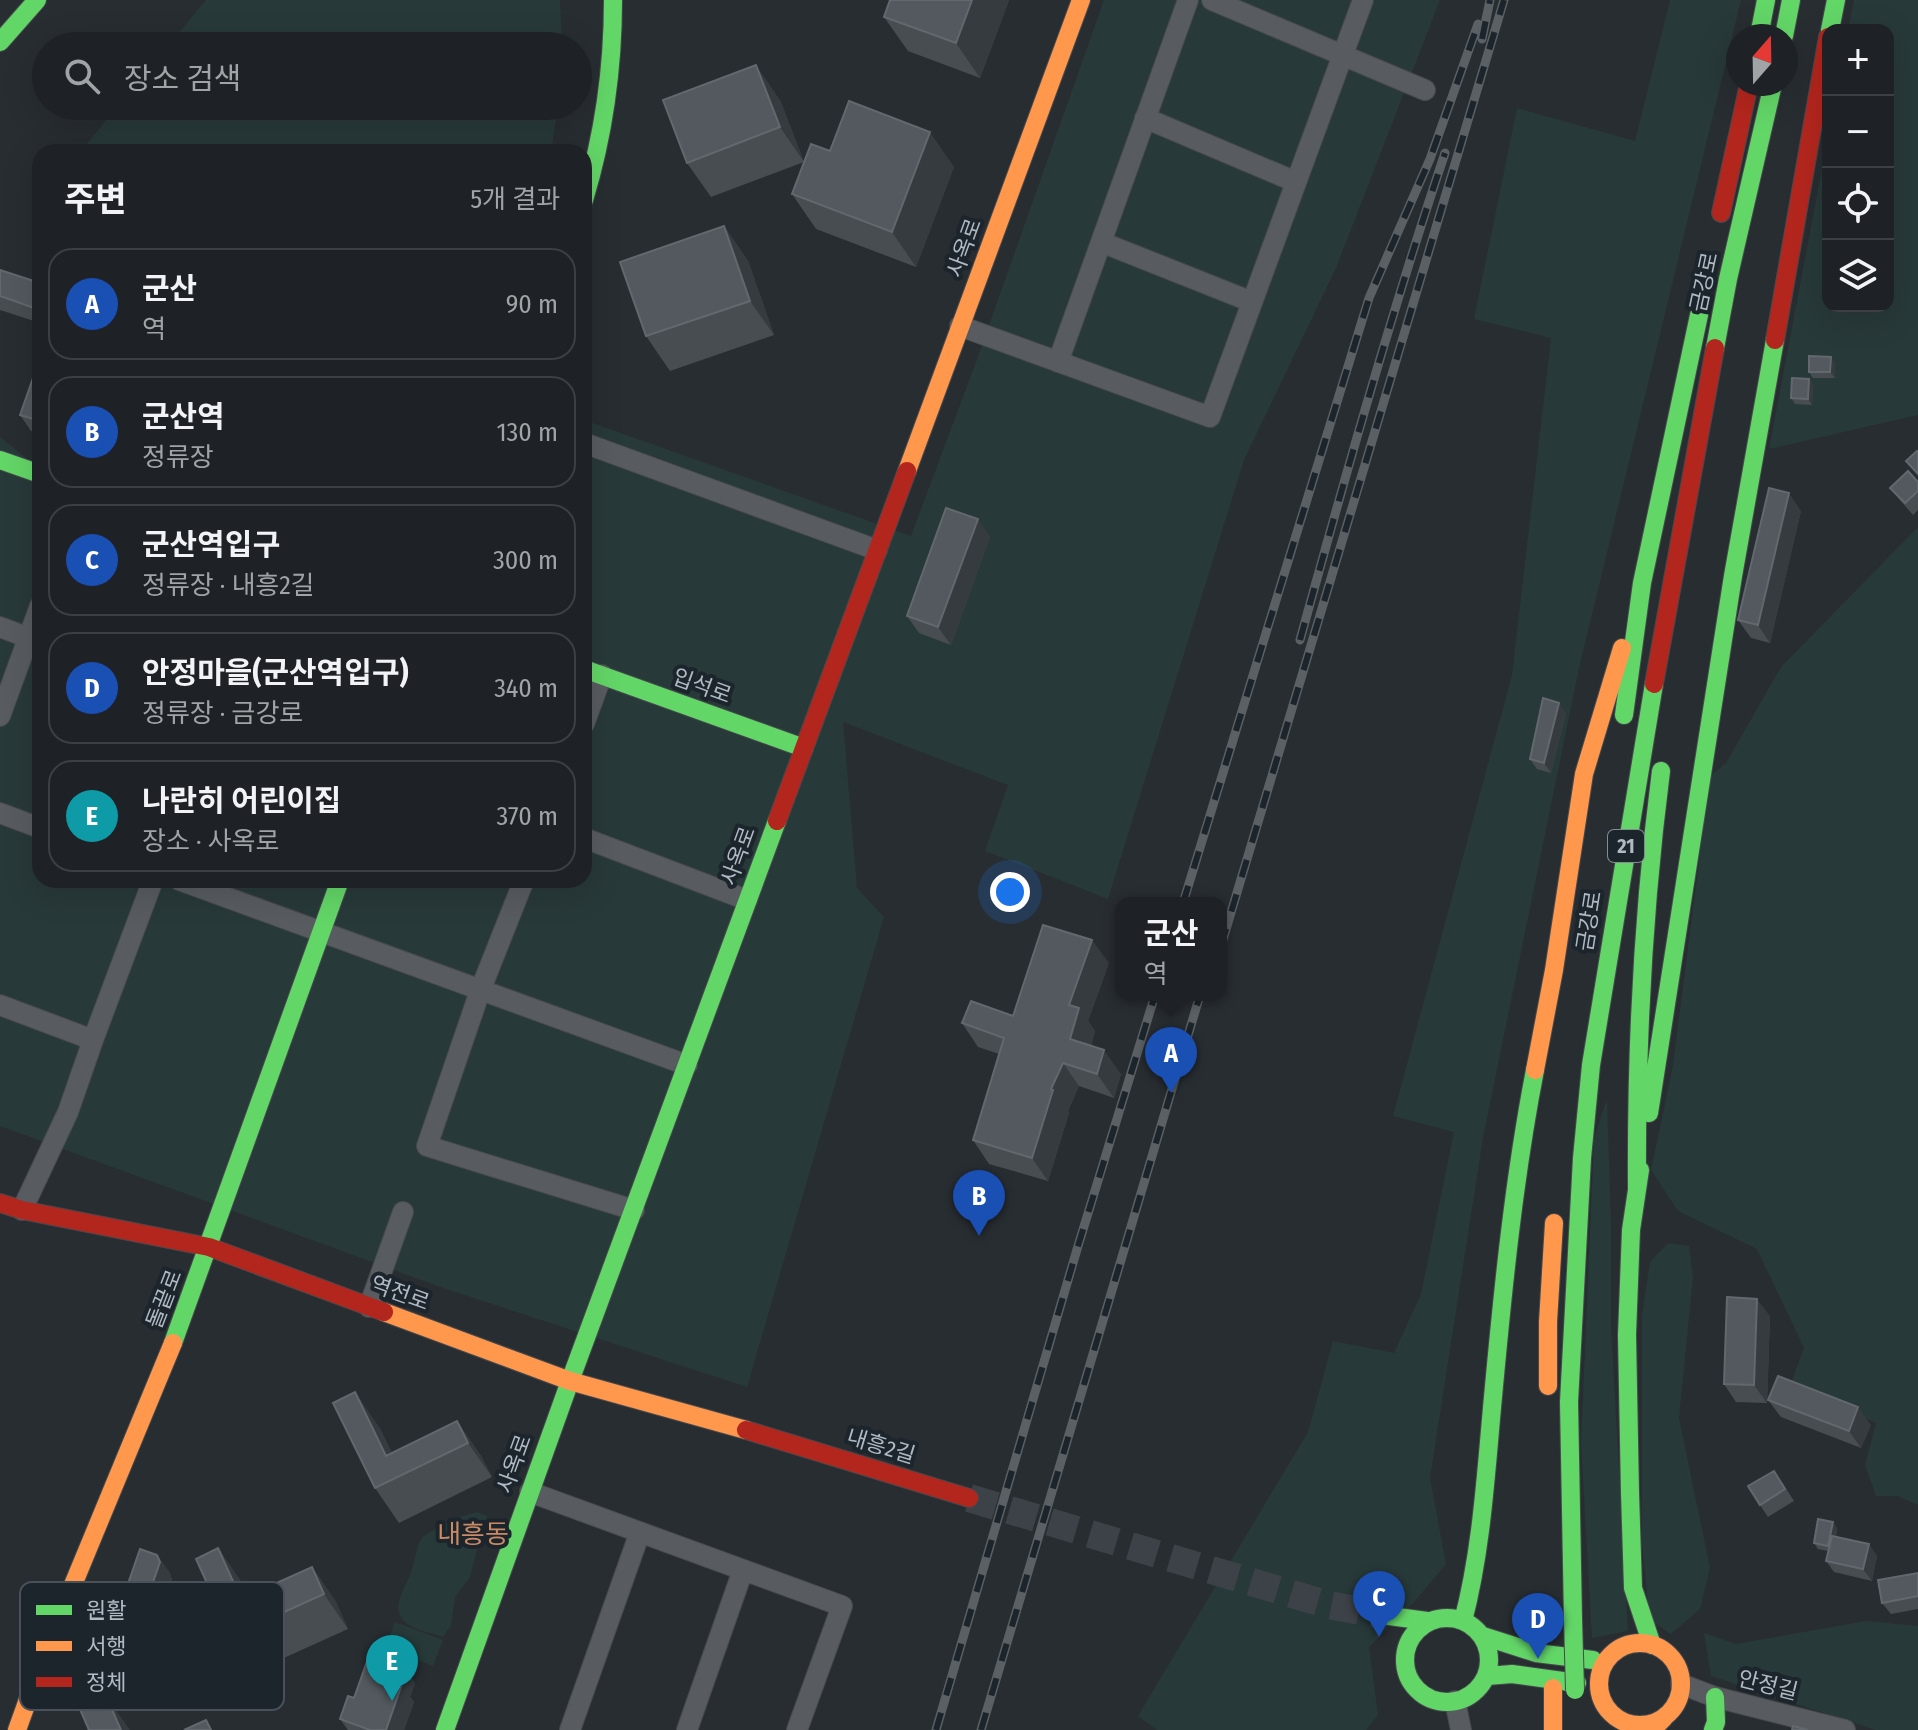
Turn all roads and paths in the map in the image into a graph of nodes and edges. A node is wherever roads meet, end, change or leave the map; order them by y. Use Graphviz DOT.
graph roads {
  1 [pos="37,0"];
  2 [pos="613,0"];
  3 [pos="1081,0"];
  4 [pos="1188,0"];
  5 [pos="1212,0"];
  6 [pos="1363,0"];
  7 [pos="1766,0"];
  8 [pos="1791,0"];
  9 [pos="1836,0"];
  10 [pos="1761,24"];
  11 [pos="1786,24"];
  12 [pos="1831,24"];
  13 [pos="0,42"];
  14 [pos="1343,55"];
  15 [pos="1822,71"];
  16 [pos="1425,90"];
  17 [pos="1746,96"];
  18 [pos="1770,96"];
  19 [pos="1145,118"];
  20 [pos="592,175"];
  21 [pos="1296,182"];
  22 [pos="1717,232"];
  23 [pos="1739,234"];
  24 [pos="1101,242"];
  25 [pos="1703,292"];
  26 [pos="1252,302"];
  27 [pos="960,326"];
  28 [pos="1058,362"];
  29 [pos="592,446"];
  30 [pos="0,460"];
  31 [pos="32,471"];
  32 [pos="877,550"];
  33 [pos="1642,583"];
  34 [pos="0,627"];
  35 [pos="32,639"];
  36 [pos="32,644"];
  37 [pos="593,672"];
  38 [pos="1675,672"];
  39 [pos="0,716"];
  40 [pos="1622,728"];
  41 [pos="804,748"];
  42 [pos="1663,758"];
  43 [pos="0,813"];
  44 [pos="32,825"];
  45 [pos="592,841"];
  46 [pos="150,888"];
  47 [pos="201,888"];
  48 [pos="337,888"];
  49 [pos="521,888"];
  50 [pos="747,900"];
  51 [pos="322,933"];
  52 [pos="480,991"];
  53 [pos="0,1005"];
  54 [pos="93,1040"];
  55 [pos="687,1065"];
  56 [pos="1637,1189"];
  57 [pos="0,1203"];
  58 [pos="1555,1206"];
  59 [pos="22,1210"];
  60 [pos="634,1210"];
  61 [pos="403,1212"];
  62 [pos="209,1247"];
  63 [pos="369,1307"];
  64 [pos="570,1381"];
  65 [pos="1548,1409"];
  66 [pos="780,1439"];
  67 [pos="530,1492"];
  68 [pos="969,1498"];
  69 [pos="640,1532"];
  70 [pos="743,1570"];
  71 [pos="74,1582"];
  72 [pos="1427,1621"];
  73 [pos="1463,1621"];
  74 [pos="1553,1633"];
  75 [pos="1483,1636"];
  76 [pos="1652,1645"];
  77 [pos="1406,1649"];
  78 [pos="1605,1662"];
  79 [pos="1487,1676"];
  80 [pos="1681,1684"];
  81 [pos="1599,1689"];
  82 [pos="1575,1696"];
  83 [pos="1715,1697"];
  84 [pos="1455,1701"];
  85 [pos="24,1710"];
  86 [pos="1658,1724"];
  87 [pos="17,1730"];
  88 [pos="445,1730"];
  89 [pos="570,1730"];
  90 [pos="687,1730"];
  91 [pos="797,1730"];
  92 [pos="1461,1730"];
  93 [pos="1553,1730"];
  94 [pos="1713,1730"];
  95 [pos="1845,1730"];
  1 -- 13 [label="main road"];
  2 -- 20 [label="main road"];
  3 -- 27 [label="main road, 사옥로"];
  4 -- 19 [label="street"];
  5 -- 14 [label="street"];
  6 -- 14 [label="street"];
  7 -- 10 [label="main road"];
  8 -- 11 [label="main road"];
  9 -- 12 [label="main road"];
  14 -- 16 [label="street"];
  14 -- 21 [label="street"];
  15 -- 56 [label="main road"];
  17 -- 22 [label="main road, 금강로"];
  18 -- 23 [label="main road, 금강로 / 21"];
  19 -- 21 [label="street"];
  19 -- 24 [label="street"];
  21 -- 26 [label="street"];
  23 -- 38 [label="main road"];
  23 -- 82 [label="main road, 금강로 / 21, bridge"];
  24 -- 26 [label="street"];
  24 -- 28 [label="street"];
  25 -- 33 [label="main road, 금강로"];
  26 -- 28 [label="street"];
  27 -- 28 [label="street"];
  27 -- 32 [label="main road, 사옥로"];
  29 -- 32 [label="street"];
  30 -- 31 [label="main road"];
  32 -- 41 [label="main road, 사옥로"];
  33 -- 40 [label="main road, 금강로"];
  33 -- 73 [label="main road"];
  34 -- 35 [label="street"];
  36 -- 39 [label="street"];
  37 -- 41 [label="main road, 입석로"];
  41 -- 50 [label="main road, 사옥로"];
  42 -- 56 [label="main road"];
  43 -- 44 [label="street"];
  45 -- 50 [label="street"];
  46 -- 54 [label="street"];
  47 -- 51 [label="street"];
  48 -- 51 [label="main road, 돌끝로"];
  49 -- 52 [label="street"];
  50 -- 55 [label="main road, 사옥로"];
  51 -- 52 [label="street"];
  51 -- 62 [label="main road, 돌끝로"];
  52 -- 55 [label="street"];
  52 -- 60 [label="street"];
  53 -- 54 [label="street"];
  54 -- 59 [label="street"];
  55 -- 60 [label="main road, 사옥로"];
  56 -- 76 [label="main road"];
  57 -- 59 [label="main road, 역전로"];
  58 -- 65 [label="main road"];
  59 -- 62 [label="main road, 역전로"];
  60 -- 64 [label="main road, 사옥로"];
  61 -- 63 [label="street"];
  62 -- 63 [label="main road, 역전로"];
  62 -- 71 [label="main road, 돌끝로"];
  63 -- 64 [label="main road, 역전로"];
  64 -- 66 [label="main road, 역전로"];
  64 -- 67 [label="main road, 사옥로"];
  66 -- 68 [label="main road, 내흥2길"];
  67 -- 69 [label="street"];
  67 -- 88 [label="main road, 사옥로"];
  69 -- 70 [label="street"];
  69 -- 89 [label="street"];
  70 -- 90 [label="street"];
  70 -- 91 [label="street"];
  72 -- 73 [label="main road"];
  72 -- 77 [label="main road"];
  72 -- 77 [label="main road"];
  73 -- 75 [label="main road"];
  74 -- 93 [label="main road"];
  75 -- 78 [label="main road"];
  75 -- 79 [label="main road"];
  76 -- 78 [label="main road"];
  76 -- 80 [label="main road"];
  77 -- 84 [label="main road"];
  78 -- 81 [label="main road"];
  79 -- 81 [label="main road"];
  79 -- 84 [label="main road"];
  80 -- 83 [label="street, 안정길"];
  80 -- 86 [label="main road"];
  81 -- 86 [label="main road"];
  83 -- 94 [label="main road"];
  83 -- 95 [label="street, 안정길"];
  84 -- 92 [label="street"];
  85 -- 87 [label="main road, 돌끝로"];
}
